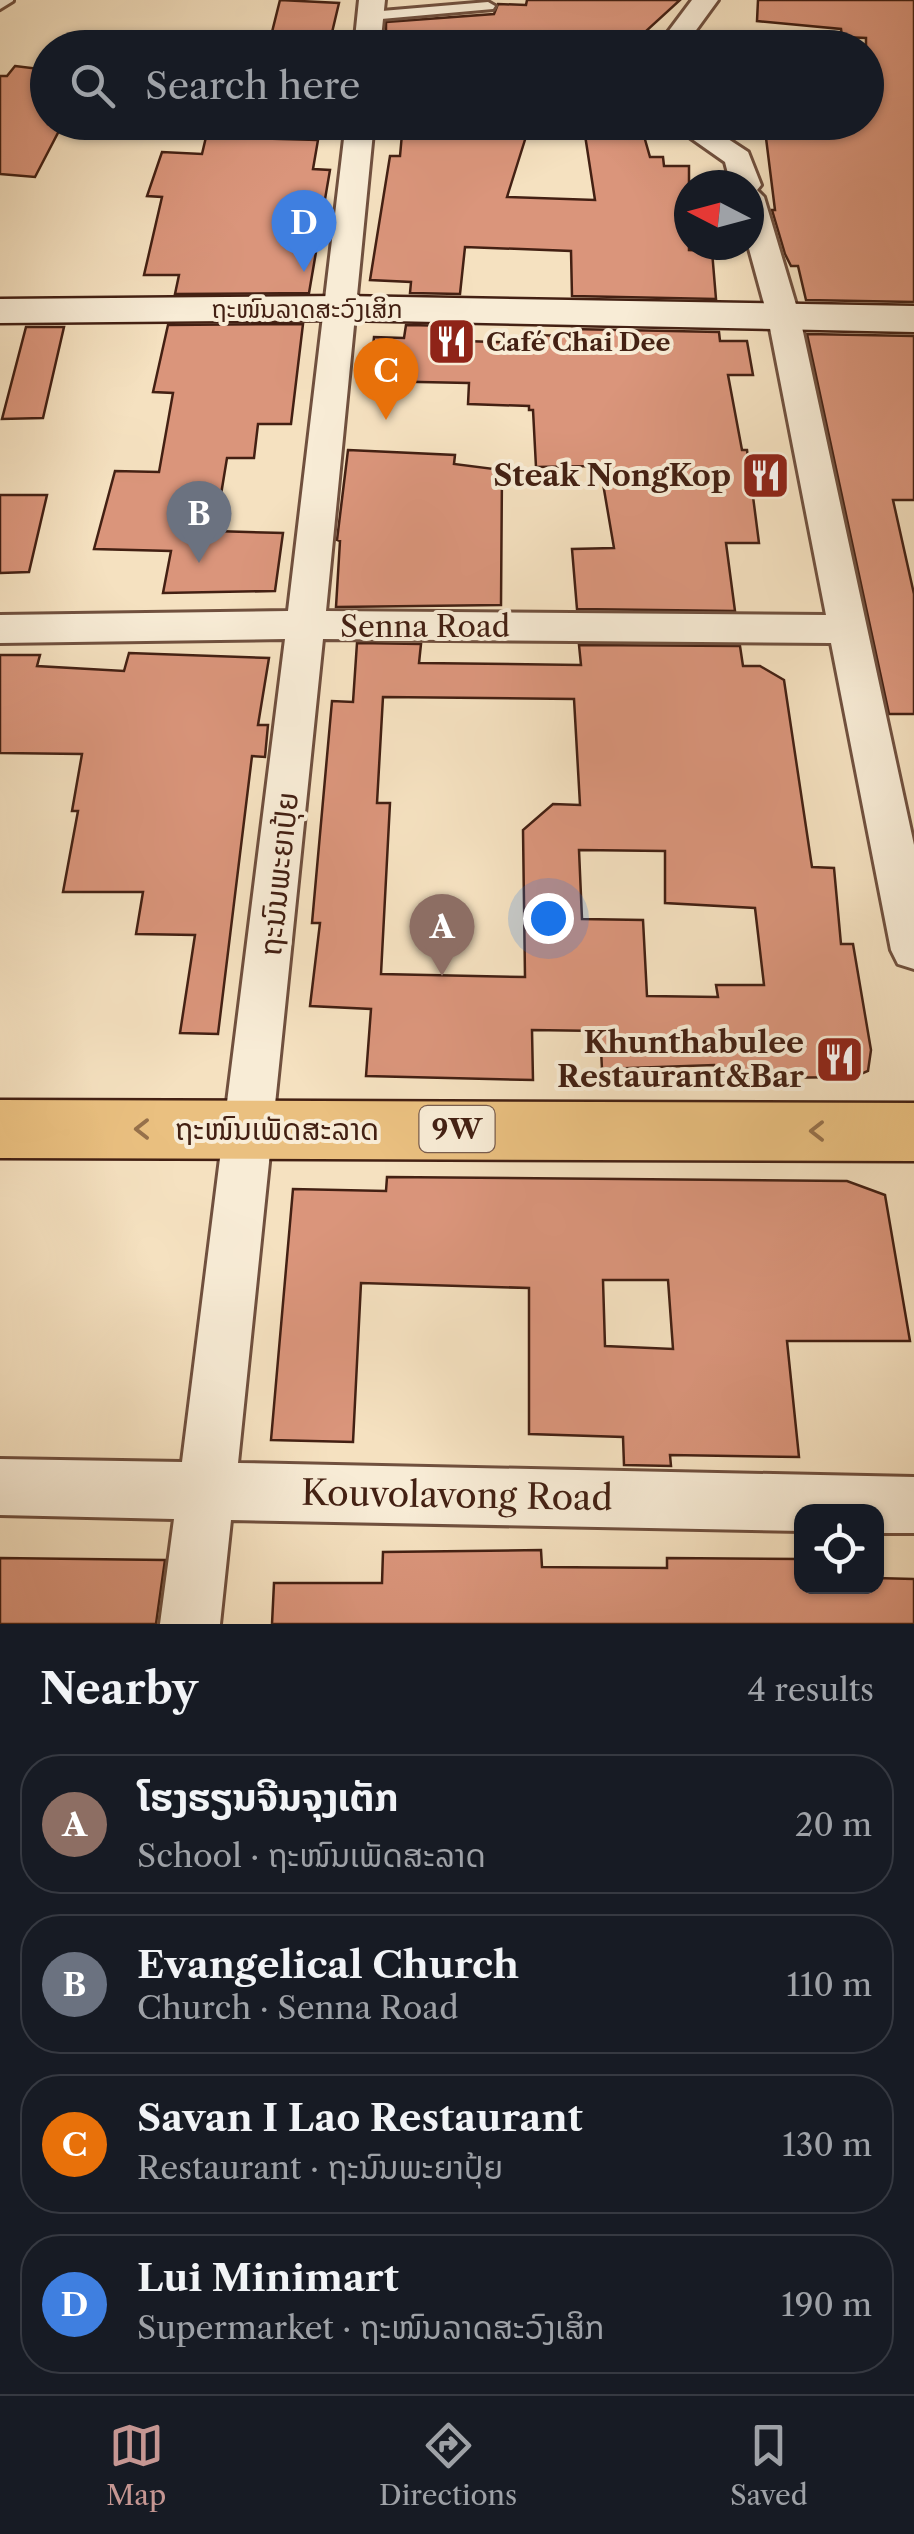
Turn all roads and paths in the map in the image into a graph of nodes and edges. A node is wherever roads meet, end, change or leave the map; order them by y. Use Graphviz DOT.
graph roads {
  1 [pos="705,0"];
  2 [pos="488,6"];
  3 [pos="371,8"];
  4 [pos="682,30"];
  5 [pos="358,140"];
  6 [pos="710,140"];
  7 [pos="742,170"];
  8 [pos="764,249"];
  9 [pos="343,308"];
  10 [pos="0,311"];
  11 [pos="784,318"];
  12 [pos="914,319"];
  13 [pos="306,626"];
  14 [pos="0,629"];
  15 [pos="849,629"];
  16 [pos="914,950"];
  17 [pos="251,1128"];
  18 [pos="0,1129"];
  19 [pos="914,1132"];
  20 [pos="0,1487"];
  21 [pos="205,1490"];
  22 [pos="914,1505"];
  23 [pos="190,1624"];
  1 -- 4 [label="street"];
  2 -- 3 [label="lane"];
  5 -- 9 [label="street, ຖະນົນພະຍາປຸ້ຍ"];
  6 -- 7 [label="street"];
  8 -- 11 [label="street"];
  9 -- 10 [label="street, ຖະໜົນລາດສະວົງເສິກ"];
  9 -- 11 [label="street, ຖະໜົນລາດສະວົງເສິກ"];
  9 -- 13 [label="street, ຖະນົນພະຍາປຸ້ຍ"];
  11 -- 12 [label="street, ຖະໜົນລາດສະວົງເສິກ"];
  11 -- 15 [label="street"];
  13 -- 14 [label="street, Senna Road"];
  13 -- 15 [label="street, Senna Road"];
  13 -- 17 [label="street, ຖະນົນພະຍາປຸ້ຍ"];
  15 -- 16 [label="street"];
  17 -- 18 [label="main road, ຖະໜົນເພັດສະລາດ / 9W, one-way"];
  19 -- 17 [label="main road, ຖະໜົນເພັດສະລາດ / 9W, one-way"];
  17 -- 21 [label="street, ຖະນົນພະຍາປຸ້ຍ"];
  20 -- 21 [label="street, Kouvolavong Road"];
  21 -- 22 [label="street, Kouvolavong Road"];
  21 -- 23 [label="street, ຖະນົນພະຍາປຸ້ຍ"];
}
